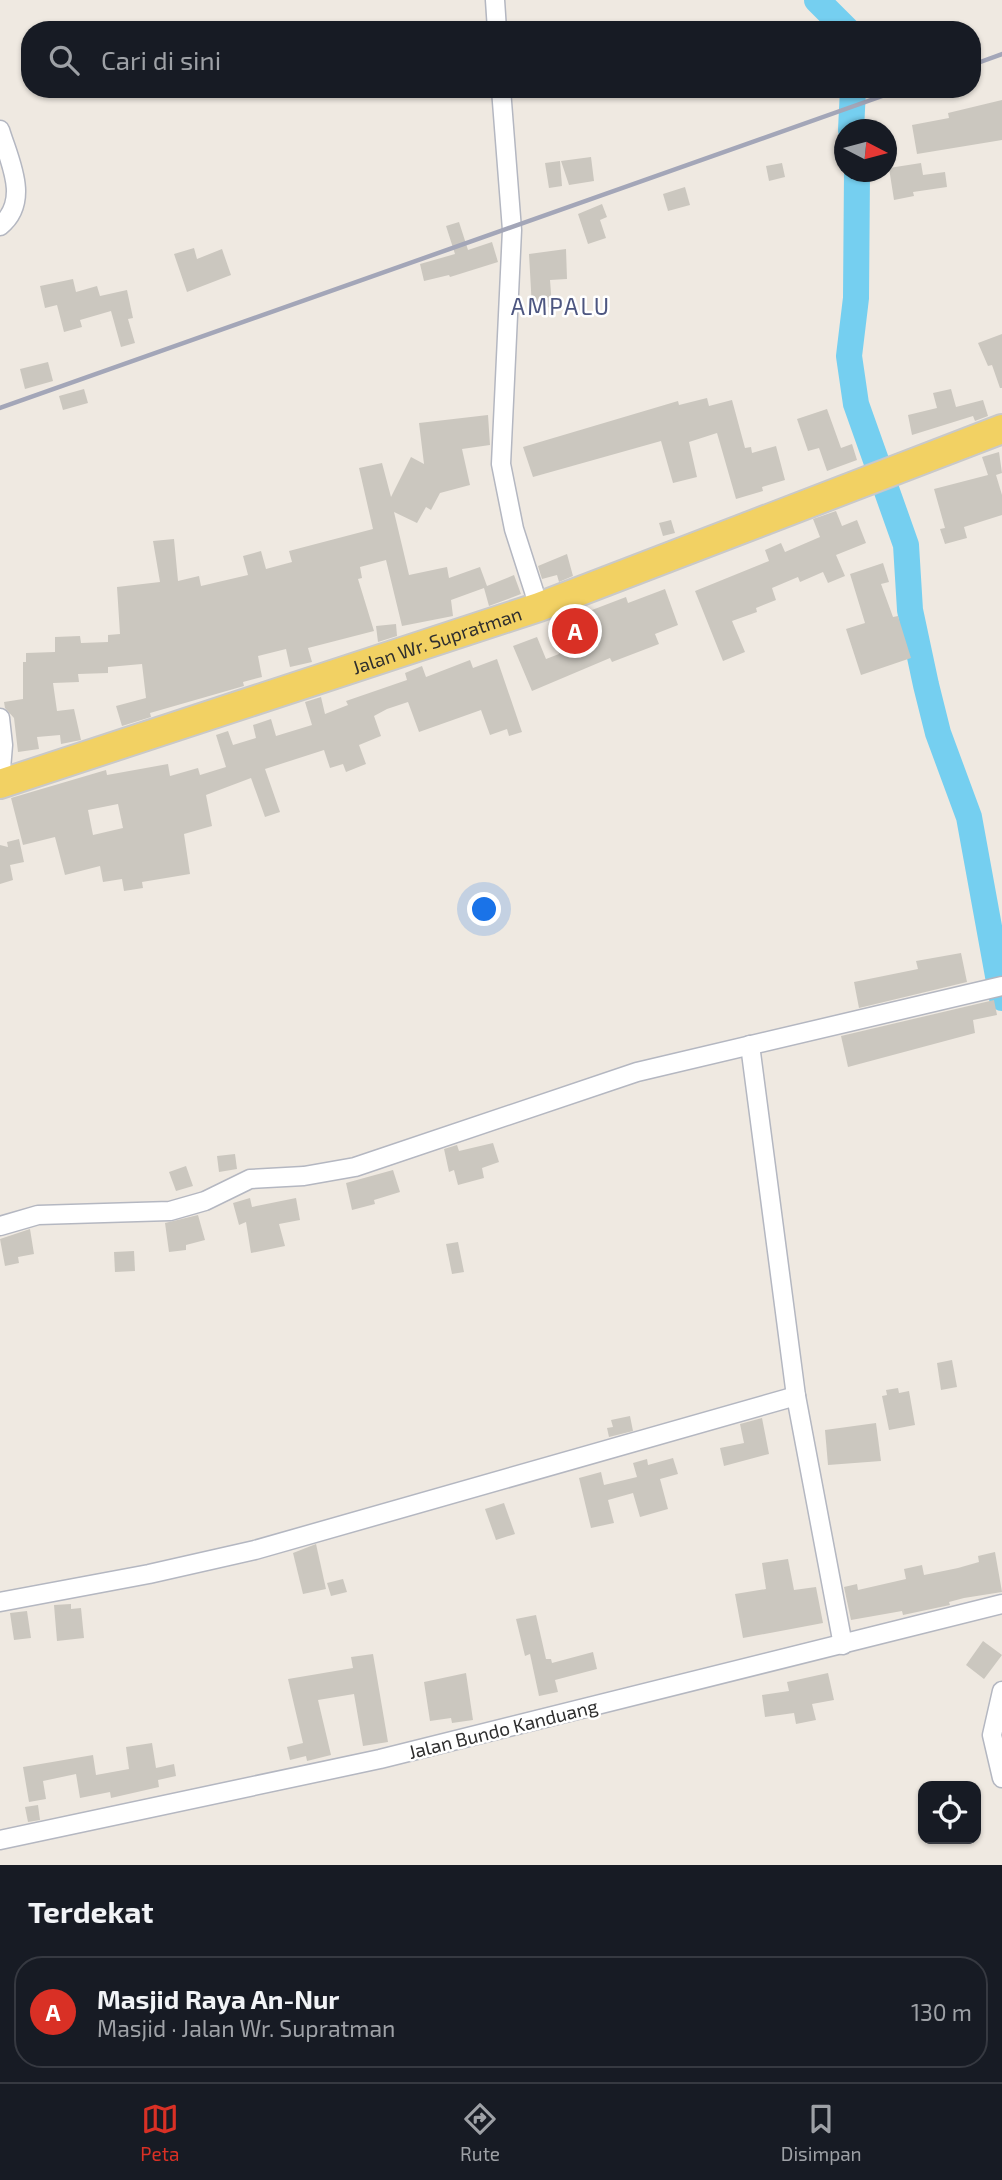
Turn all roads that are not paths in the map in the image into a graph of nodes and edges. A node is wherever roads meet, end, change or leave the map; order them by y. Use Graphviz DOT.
graph roads {
  1 [pos="495,0"];
  2 [pos="496,21"];
  3 [pos="502,98"];
  4 [pos="0,130"];
  5 [pos="0,226"];
  6 [pos="1002,429"];
  7 [pos="539,607"];
  8 [pos="0,718"];
  9 [pos="0,783"];
  10 [pos="997,987"];
  11 [pos="750,1045"];
  12 [pos="0,1226"];
  13 [pos="796,1396"];
  14 [pos="0,1602"];
  15 [pos="1002,1604"];
  16 [pos="844,1645"];
  17 [pos="1002,1691"];
  18 [pos="1002,1778"];
  19 [pos="0,1840"];
  1 -- 2 [label="street"];
  3 -- 7 [label="street"];
  4 -- 5 [label="street"];
  6 -- 7 [label="main road, Jalan Wr. Supratman"];
  7 -- 9 [label="main road, Jalan Wr. Supratman"];
  8 -- 9 [label="street"];
  10 -- 11 [label="street"];
  11 -- 12 [label="street"];
  11 -- 13 [label="street"];
  13 -- 14 [label="street"];
  13 -- 16 [label="street"];
  15 -- 16 [label="street, Jalan Bundo Kanduang"];
  16 -- 19 [label="street, Jalan Bundo Kanduang"];
  17 -- 18 [label="street"];
}
